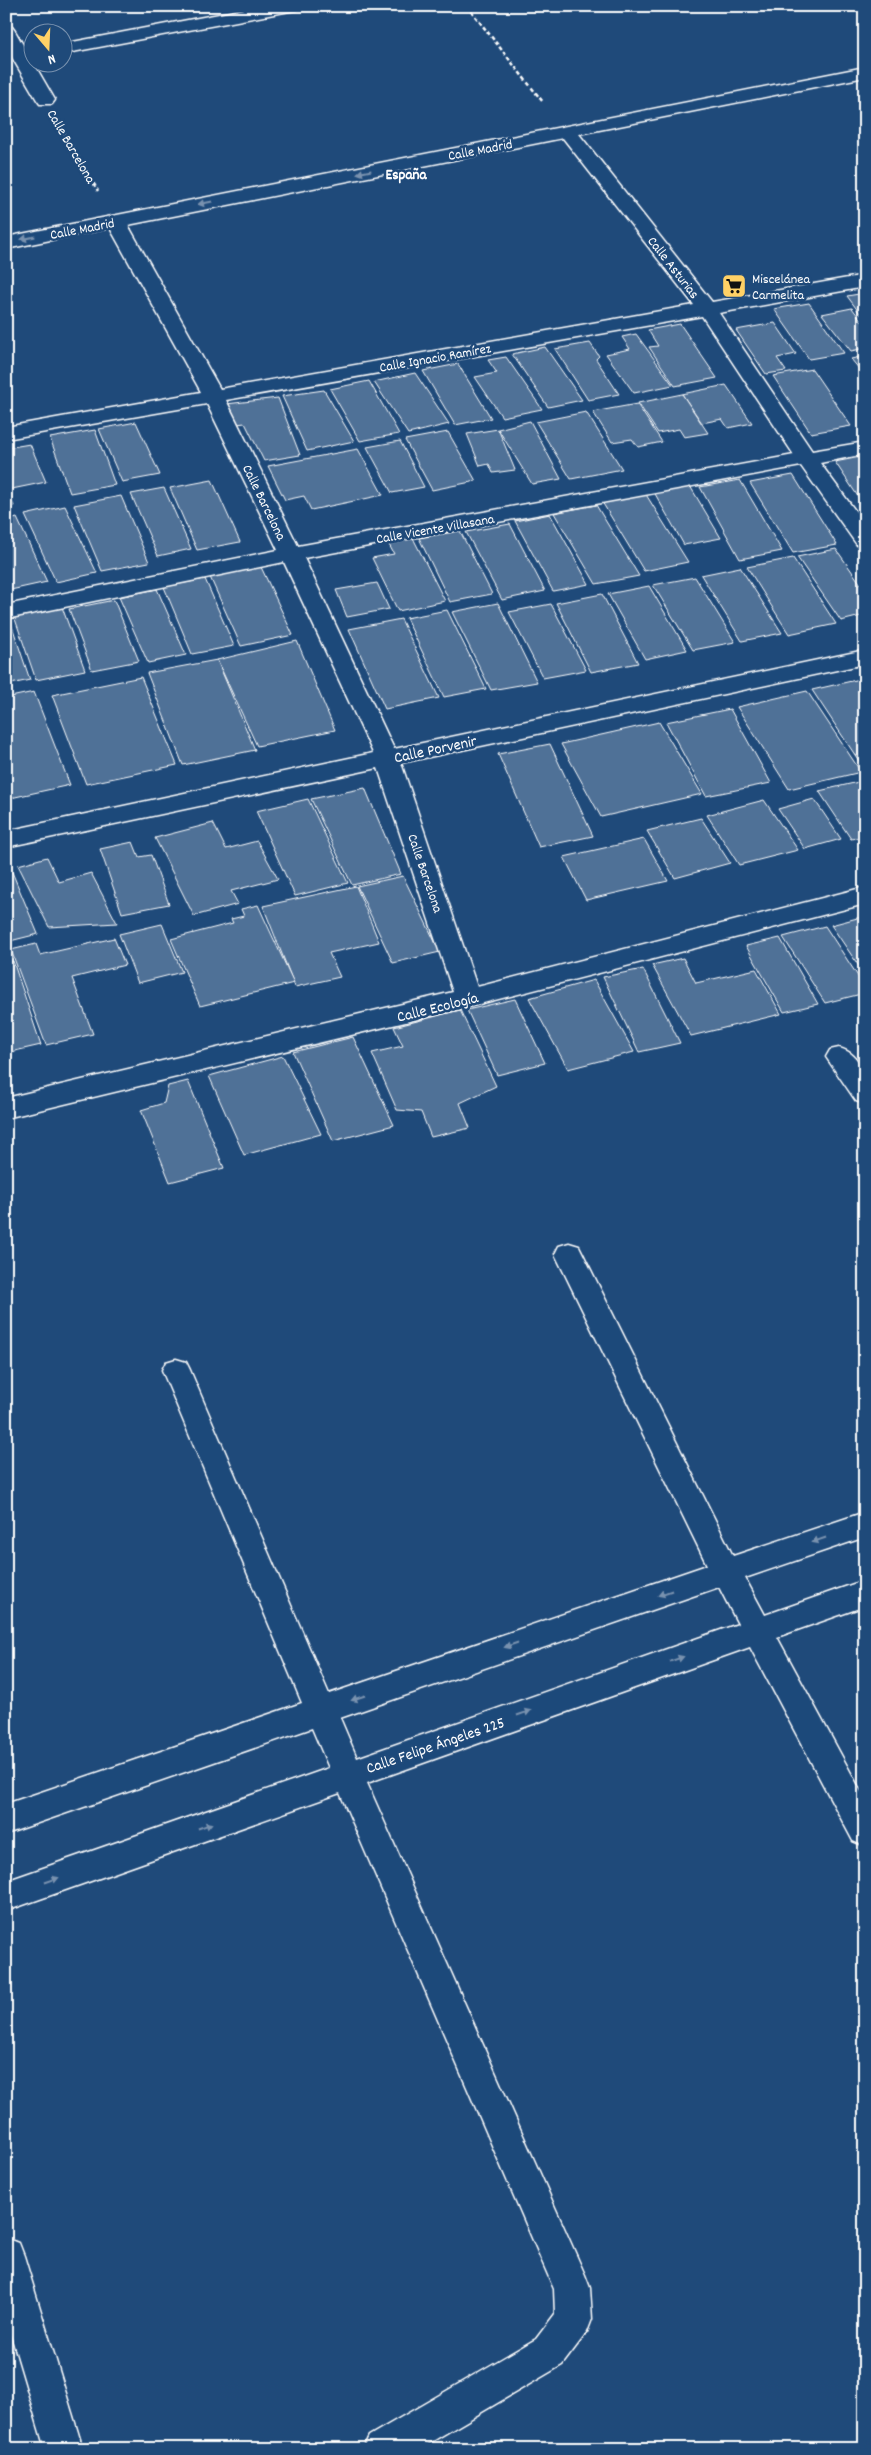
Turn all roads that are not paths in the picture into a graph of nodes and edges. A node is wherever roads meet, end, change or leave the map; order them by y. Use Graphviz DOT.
graph roads {
  1 [pos="290,6"];
  2 [pos="6,31"];
  3 [pos="72,47"];
  4 [pos="20,57"];
  5 [pos="865,72"];
  6 [pos="46,100"];
  7 [pos="567,132"];
  8 [pos="116,221"];
  9 [pos="6,242"];
  10 [pos="865,281"];
  11 [pos="707,310"];
  12 [pos="213,395"];
  13 [pos="6,433"];
  14 [pos="865,448"];
  15 [pos="807,459"];
  16 [pos="865,540"];
  17 [pos="291,554"];
  18 [pos="6,612"];
  19 [pos="865,657"];
  20 [pos="386,758"];
  21 [pos="6,839"];
  22 [pos="865,895"];
  23 [pos="468,998"];
  24 [pos="839,1057"];
  25 [pos="865,1094"];
  26 [pos="6,1108"];
  27 [pos="569,1254"];
  28 [pos="176,1370"];
  29 [pos="865,1524"];
  30 [pos="726,1572"];
  31 [pos="865,1593"];
  32 [pos="757,1631"];
  33 [pos="321,1711"];
  34 [pos="348,1775"];
  35 [pos="6,1819"];
  36 [pos="865,1831"];
  37 [pos="6,1896"];
  38 [pos="6,2256"];
  39 [pos="64,2449"];
  40 [pos="382,2449"];
  1 -- 3 [label="street"];
  2 -- 4 [label="street, Calle Barcelona"];
  4 -- 6 [label="street, Calle Barcelona"];
  5 -- 7 [label="street, Calle Madrid"];
  7 -- 8 [label="street, Calle Madrid, one-way"];
  7 -- 11 [label="street, Calle Asturias"];
  8 -- 9 [label="street, Calle Madrid, one-way"];
  8 -- 12 [label="street, Calle Barcelona"];
  10 -- 11 [label="street, Calle Ignacio Ramírez"];
  11 -- 12 [label="street, Calle Ignacio Ramírez"];
  11 -- 15 [label="street, Calle Asturias"];
  12 -- 13 [label="street, Calle Ignacio Ramírez"];
  12 -- 17 [label="street, Calle Barcelona"];
  14 -- 15 [label="street, Calle Vicente Villasana"];
  15 -- 16 [label="street, Calle Asturias"];
  15 -- 17 [label="street, Calle Vicente Villasana"];
  17 -- 18 [label="street, Calle Vicente Villasana"];
  17 -- 20 [label="street, Calle Barcelona"];
  19 -- 20 [label="street, Calle Porvenir"];
  20 -- 21 [label="street, Calle Porvenir"];
  20 -- 23 [label="street, Calle Barcelona"];
  22 -- 23 [label="street, Calle Ecología"];
  23 -- 26 [label="street, Calle Ecología"];
  24 -- 25 [label="street"];
  27 -- 30 [label="street"];
  28 -- 33 [label="street"];
  29 -- 30 [label="street, one-way"];
  30 -- 32 [label="street"];
  30 -- 33 [label="street, one-way"];
  31 -- 32 [label="street, Calle Felipe Ángeles 225"];
  34 -- 32 [label="street, Calle Felipe Ángeles 225, one-way"];
  32 -- 36 [label="street"];
  33 -- 34 [label="street"];
  33 -- 35 [label="street"];
  37 -- 34 [label="street, Calle Felipe Ángeles 225, one-way"];
  34 -- 40 [label="street"];
  38 -- 39 [label="street"];
}
